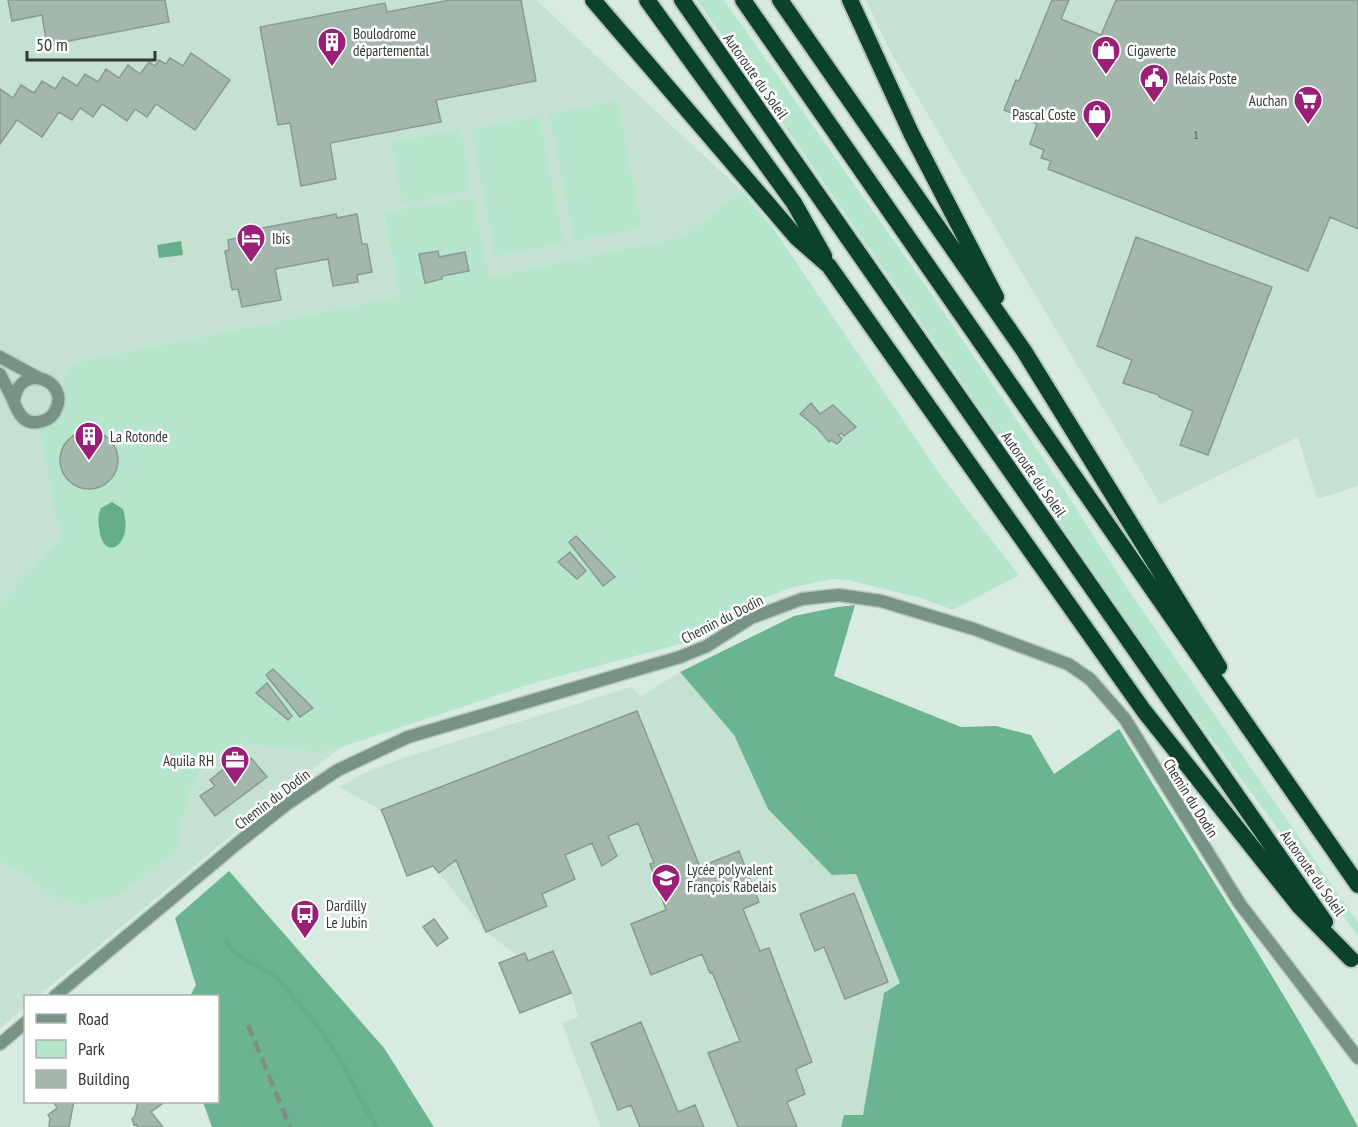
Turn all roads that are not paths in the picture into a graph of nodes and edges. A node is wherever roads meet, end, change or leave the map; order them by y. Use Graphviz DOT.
graph roads {
  1 [pos="593,0"];
  2 [pos="647,0"];
  3 [pos="682,0"];
  4 [pos="743,0"];
  5 [pos="780,0"];
  6 [pos="850,0"];
  7 [pos="829,266"];
  8 [pos="1024,351"];
  9 [pos="0,357"];
  10 [pos="0,374"];
  11 [pos="39,378"];
  12 [pos="14,401"];
  13 [pos="1312,819"];
  14 [pos="1358,885"];
  15 [pos="1354,964"];
  16 [pos="56,995"];
  17 [pos="24,1024"];
  18 [pos="1,1043"];
  19 [pos="1358,1058"];
  1 -- 7 [label="highway"];
  2 -- 7 [label="highway"];
  3 -- 15 [label="highway, Autoroute du Soleil"];
  4 -- 13 [label="highway, Autoroute du Soleil"];
  5 -- 8 [label="highway"];
  6 -- 8 [label="highway"];
  7 -- 15 [label="highway"];
  8 -- 13 [label="highway"];
  9 -- 11 [label="street"];
  10 -- 12 [label="street"];
  11 -- 12 [label="street"];
  11 -- 12 [label="street"];
  13 -- 14 [label="highway, Autoroute du Soleil"];
  16 -- 19 [label="street, Chemin du Dodin"];
  17 -- 18 [label="street"];
}
